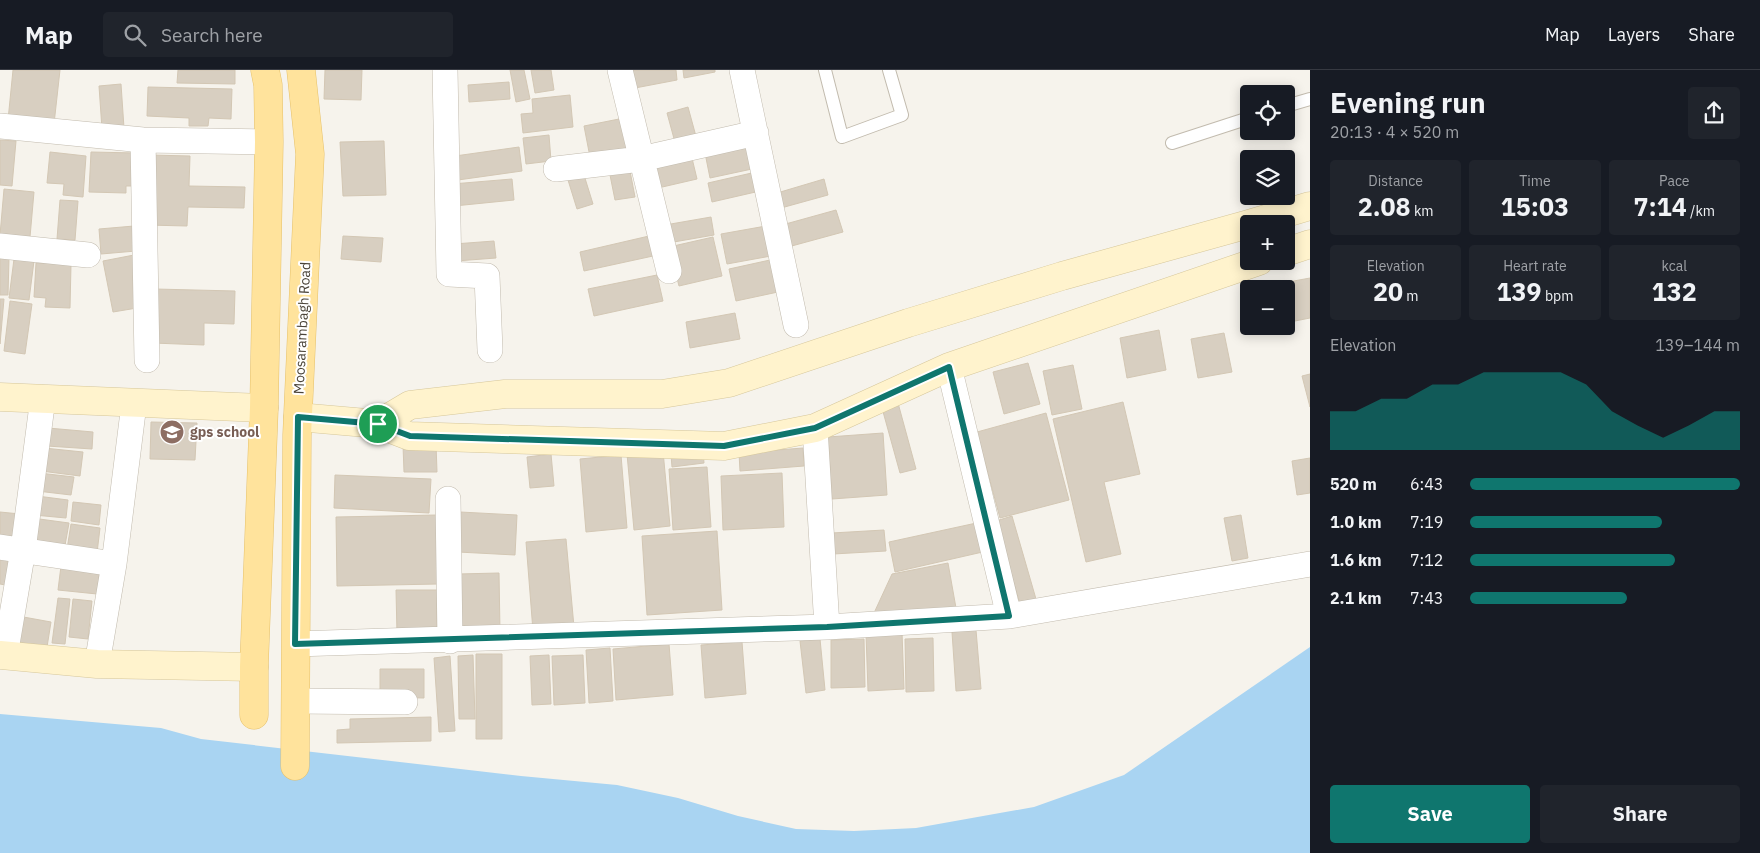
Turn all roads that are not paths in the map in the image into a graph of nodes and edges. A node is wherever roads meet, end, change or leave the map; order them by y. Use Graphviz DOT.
graph roads {
  1 [pos="265,70"];
  2 [pos="301,70"];
  3 [pos="444,70"];
  4 [pos="620,70"];
  5 [pos="742,70"];
  6 [pos="825,70"];
  7 [pos="889,70"];
  8 [pos="1310,99"];
  9 [pos="1295,103"];
  10 [pos="1240,121"];
  11 [pos="0,126"];
  12 [pos="756,133"];
  13 [pos="143,140"];
  14 [pos="269,142"];
  15 [pos="1172,143"];
  16 [pos="641,160"];
  17 [pos="556,169"];
  18 [pos="1310,206"];
  19 [pos="1280,215"];
  20 [pos="1240,227"];
  21 [pos="1310,244"];
  22 [pos="0,246"];
  23 [pos="1295,249"];
  24 [pos="88,255"];
  25 [pos="1240,267"];
  26 [pos="669,271"];
  27 [pos="796,325"];
  28 [pos="490,350"];
  29 [pos="147,360"];
  30 [pos="949,367"];
  31 [pos="0,397"];
  32 [pos="43,398"];
  33 [pos="134,404"];
  34 [pos="264,408"];
  35 [pos="298,417"];
  36 [pos="378,424"];
  37 [pos="815,428"];
  38 [pos="448,499"];
  39 [pos="12,548"];
  40 [pos="114,564"];
  41 [pos="1310,564"];
  42 [pos="1009,616"];
  43 [pos="827,627"];
  44 [pos="450,641"];
  45 [pos="295,644"];
  46 [pos="3,656"];
  47 [pos="97,664"];
  48 [pos="254,667"];
  49 [pos="296,701"];
  50 [pos="405,702"];
  51 [pos="254,715"];
  52 [pos="295,766"];
  1 -- 14 [label="main road"];
  2 -- 35 [label="main road, Moosarambagh Road"];
  3 -- 28 [label="street"];
  4 -- 16 [label="street"];
  5 -- 12 [label="street"];
  6 -- 7 [label="lane"];
  8 -- 9 [label="lane"];
  10 -- 15 [label="lane"];
  11 -- 13 [label="street"];
  12 -- 16 [label="street"];
  12 -- 27 [label="street"];
  13 -- 14 [label="street"];
  13 -- 29 [label="street"];
  14 -- 34 [label="main road"];
  16 -- 17 [label="street"];
  16 -- 26 [label="street"];
  18 -- 19 [label="street"];
  20 -- 36 [label="street"];
  21 -- 23 [label="street"];
  22 -- 24 [label="street"];
  25 -- 30 [label="street"];
  30 -- 37 [label="street"];
  30 -- 42 [label="street"];
  31 -- 32 [label="street"];
  32 -- 33 [label="street"];
  32 -- 39 [label="street"];
  33 -- 34 [label="street"];
  33 -- 40 [label="street"];
  34 -- 48 [label="main road"];
  35 -- 36 [label="street"];
  35 -- 45 [label="main road, Moosarambagh Road"];
  36 -- 37 [label="street"];
  37 -- 43 [label="street"];
  38 -- 44 [label="street"];
  39 -- 40 [label="street"];
  39 -- 46 [label="street"];
  40 -- 47 [label="street"];
  41 -- 42 [label="street"];
  42 -- 43 [label="street"];
  43 -- 44 [label="street"];
  44 -- 45 [label="street"];
  45 -- 49 [label="main road, Moosarambagh Road"];
  46 -- 47 [label="street"];
  47 -- 48 [label="street"];
  48 -- 51 [label="main road"];
  49 -- 50 [label="street"];
  49 -- 52 [label="main road, Moosarambagh Road"];
}
